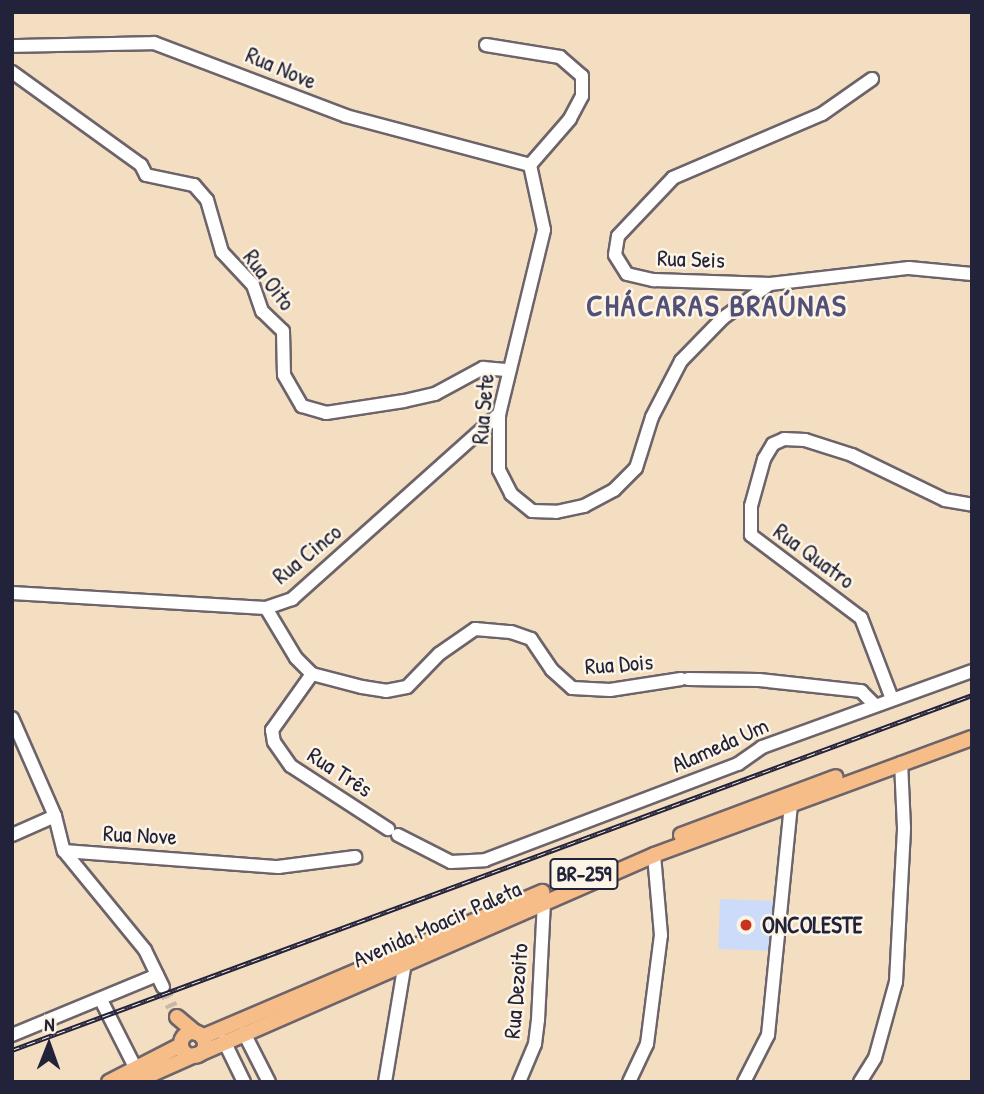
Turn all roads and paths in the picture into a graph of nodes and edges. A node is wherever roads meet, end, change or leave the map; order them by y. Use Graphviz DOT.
graph roads {
  1 [pos="486,45"];
  2 [pos="12,46"];
  3 [pos="12,72"];
  4 [pos="872,79"];
  5 [pos="530,165"];
  6 [pos="972,274"];
  7 [pos="770,284"];
  8 [pos="506,370"];
  9 [pos="499,414"];
  10 [pos="972,505"];
  11 [pos="12,593"];
  12 [pos="266,608"];
  13 [pos="972,671"];
  14 [pos="312,674"];
  15 [pos="892,699"];
  16 [pos="876,705"];
  17 [pos="12,718"];
  18 [pos="972,728"];
  19 [pos="972,738"];
  20 [pos="901,763"];
  21 [pos="792,804"];
  22 [pos="55,816"];
  23 [pos="12,835"];
  24 [pos="64,851"];
  25 [pos="654,855"];
  26 [pos="355,857"];
  27 [pos="485,860"];
  28 [pos="544,902"];
  29 [pos="405,963"];
  30 [pos="101,1000"];
  31 [pos="244,1033"];
  32 [pos="12,1035"];
  33 [pos="199,1035"];
  34 [pos="225,1041"];
  35 [pos="181,1043"];
  36 [pos="197,1054"];
  37 [pos="136,1078"];
  38 [pos="108,1082"];
  39 [pos="244,1082"];
  40 [pos="270,1082"];
  41 [pos="385,1082"];
  42 [pos="519,1082"];
  43 [pos="629,1082"];
  44 [pos="744,1082"];
  45 [pos="860,1082"];
  1 -- 5 [label="street"];
  2 -- 5 [label="street, Rua Nove"];
  3 -- 8 [label="street, Rua Oito"];
  4 -- 7 [label="street, Rua Seis"];
  5 -- 8 [label="street, Rua Sete"];
  6 -- 7 [label="street, Rua Seis"];
  7 -- 9 [label="street, Rua Sete"];
  8 -- 9 [label="street, Rua Sete"];
  9 -- 12 [label="street, Rua Cinco"];
  10 -- 15 [label="street, Rua Quatro"];
  11 -- 12 [label="street, Rua Cinco"];
  12 -- 14 [label="street"];
  13 -- 15 [label="street, Alameda Um"];
  14 -- 16 [label="street, Rua Dois"];
  14 -- 27 [label="street, Rua Três"];
  15 -- 16 [label="street, Alameda Um"];
  16 -- 27 [label="street, Alameda Um"];
  17 -- 22 [label="street"];
  18 -- 33 [label="main road, Avenida Moacir Paleta / BR-259"];
  19 -- 20 [label="main road, Avenida Moacir Paleta / BR-259"];
  20 -- 21 [label="main road, Avenida Moacir Paleta / BR-259"];
  20 -- 45 [label="street"];
  21 -- 25 [label="main road, Avenida Moacir Paleta / BR-259"];
  21 -- 44 [label="street"];
  22 -- 23 [label="street"];
  22 -- 24 [label="street"];
  24 -- 26 [label="street, Rua Nove"];
  24 -- 30 [label="street"];
  25 -- 28 [label="main road, Avenida Moacir Paleta / BR-259"];
  25 -- 43 [label="street"];
  28 -- 29 [label="main road, Avenida Moacir Paleta / BR-259"];
  28 -- 42 [label="street, Rua Dezoito"];
  29 -- 31 [label="main road, Avenida Moacir Paleta / BR-259"];
  29 -- 41 [label="street"];
  30 -- 32 [label="street"];
  30 -- 37 [label="street"];
  31 -- 34 [label="main road, Avenida Moacir Paleta / BR-259"];
  31 -- 40 [label="street"];
  33 -- 35 [label="main road"];
  33 -- 35 [label="main road"];
  33 -- 36 [label="main road"];
  34 -- 36 [label="main road, Avenida Moacir Paleta / BR-259"];
  34 -- 39 [label="street"];
  35 -- 36 [label="main road"];
  35 -- 37 [label="main road, Avenida Moacir Paleta / BR-259"];
  36 -- 37 [label="main road, Avenida Moacir Paleta / BR-259"];
  37 -- 38 [label="main road, Avenida Moacir Paleta / BR-259"];
}
